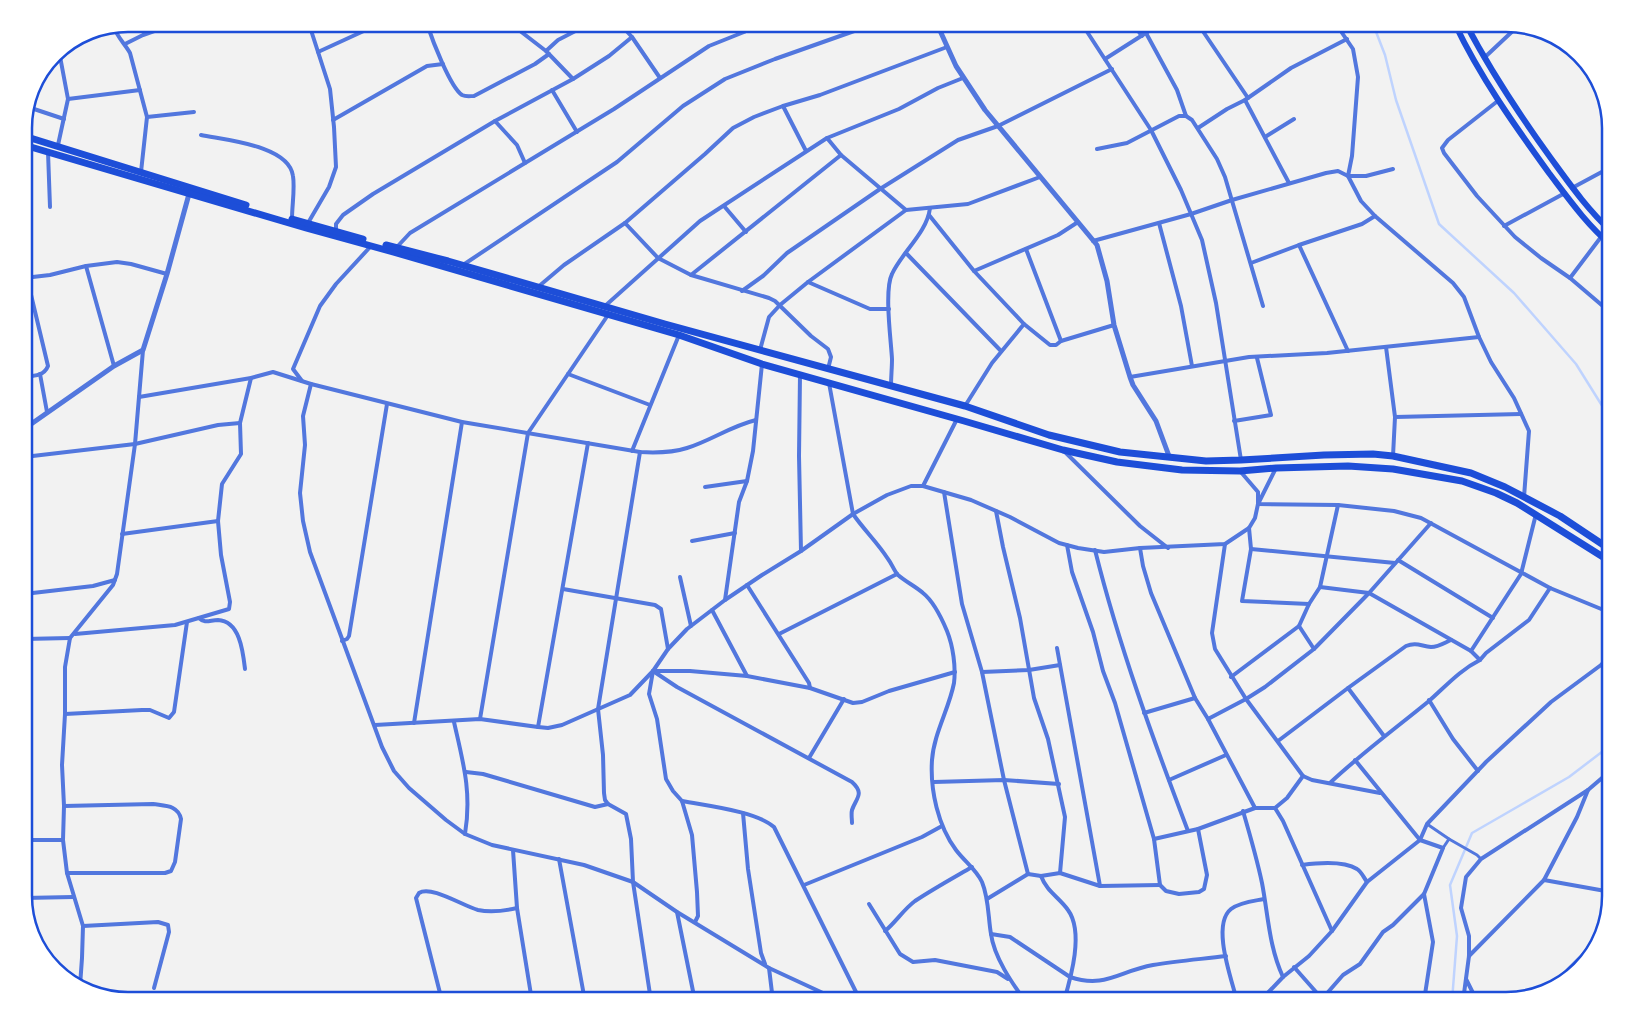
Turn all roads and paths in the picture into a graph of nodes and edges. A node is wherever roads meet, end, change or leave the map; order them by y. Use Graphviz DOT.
graph roads {
  1 [pos="151,32"];
  2 [pos="312,32"];
  3 [pos="361,32"];
  4 [pos="429,32"];
  5 [pos="522,32"];
  6 [pos="574,32"];
  7 [pos="628,32"];
  8 [pos="744,32"];
  9 [pos="851,32"];
  10 [pos="940,32"];
  11 [pos="1087,32"];
  12 [pos="1139,32"];
  13 [pos="1203,32"];
  14 [pos="1342,32"];
  15 [pos="1459,32"];
  16 [pos="1470,32"];
  17 [pos="1510,32"];
  18 [pos="116,33"];
  19 [pos="1146,33"];
  20 [pos="632,36"];
  21 [pos="1142,36"];
  22 [pos="1347,39"];
  23 [pos="125,44"];
  24 [pos="947,47"];
  25 [pos="318,52"];
  26 [pos="548,52"];
  27 [pos="1484,58"];
  28 [pos="1105,59"];
  29 [pos="61,61"];
  30 [pos="443,64"];
  31 [pos="1112,69"];
  32 [pos="660,78"];
  33 [pos="964,78"];
  34 [pos="573,79"];
  35 [pos="140,90"];
  36 [pos="552,90"];
  37 [pos="68,99"];
  38 [pos="1246,99"];
  39 [pos="1499,100"];
  40 [pos="783,106"];
  41 [pos="35,109"];
  42 [pos="194,112"];
  43 [pos="1186,116"];
  44 [pos="147,117"];
  45 [pos="64,119"];
  46 [pos="1294,119"];
  47 [pos="333,120"];
  48 [pos="496,122"];
  49 [pos="998,126"];
  50 [pos="1198,128"];
  51 [pos="1150,130"];
  52 [pos="577,132"];
  53 [pos="201,135"];
  54 [pos="1265,137"];
  55 [pos="33,138"];
  56 [pos="827,138"];
  57 [pos="58,145"];
  58 [pos="33,147"];
  59 [pos="1097,149"];
  60 [pos="48,151"];
  61 [pos="806,151"];
  62 [pos="841,155"];
  63 [pos="524,163"];
  64 [pos="1393,169"];
  65 [pos="141,172"];
  66 [pos="1602,172"];
  67 [pos="1348,176"];
  68 [pos="1040,177"];
  69 [pos="1289,183"];
  70 [pos="1572,188"];
  71 [pos="880,189"];
  72 [pos="1565,193"];
  73 [pos="189,194"];
  74 [pos="1232,200"];
  75 [pos="724,206"];
  76 [pos="50,207"];
  77 [pos="930,208"];
  78 [pos="906,210"];
  79 [pos="1191,214"];
  80 [pos="929,216"];
  81 [pos="1375,216"];
  82 [pos="292,219"];
  83 [pos="1602,221"];
  84 [pos="1078,222"];
  85 [pos="625,223"];
  86 [pos="1159,223"];
  87 [pos="308,224"];
  88 [pos="1504,226"];
  89 [pos="336,231"];
  90 [pos="746,232"];
  91 [pos="1601,237"];
  92 [pos="1093,240"];
  93 [pos="1299,245"];
  94 [pos="371,246"];
  95 [pos="396,248"];
  96 [pos="1026,250"];
  97 [pos="906,253"];
  98 [pos="658,258"];
  99 [pos="1252,263"];
  100 [pos="463,265"];
  101 [pos="86,266"];
  102 [pos="974,271"];
  103 [pos="167,274"];
  104 [pos="691,275"];
  105 [pos="33,277"];
  106 [pos="1570,278"];
  107 [pos="808,282"];
  108 [pos="538,287"];
  109 [pos="742,291"];
  110 [pos="780,305"];
  111 [pos="1602,305"];
  112 [pos="33,306"];
  113 [pos="605,306"];
  114 [pos="1263,306"];
  115 [pos="889,309"];
  116 [pos="608,315"];
  117 [pos="1024,324"];
  118 [pos="1114,325"];
  119 [pos="679,335"];
  120 [pos="1479,337"];
  121 [pos="1061,341"];
  122 [pos="1386,347"];
  123 [pos="143,350"];
  124 [pos="760,350"];
  125 [pos="1001,351"];
  126 [pos="1348,351"];
  127 [pos="1256,358"];
  128 [pos="1224,361"];
  129 [pos="762,364"];
  130 [pos="114,366"];
  131 [pos="1192,366"];
  132 [pos="828,369"];
  133 [pos="40,374"];
  134 [pos="568,374"];
  135 [pos="33,375"];
  136 [pos="800,375"];
  137 [pos="1130,377"];
  138 [pos="251,378"];
  139 [pos="302,381"];
  140 [pos="829,383"];
  141 [pos="310,384"];
  142 [pos="891,386"];
  143 [pos="138,397"];
  144 [pos="387,404"];
  145 [pos="650,405"];
  146 [pos="965,406"];
  147 [pos="47,412"];
  148 [pos="1521,414"];
  149 [pos="1395,417"];
  150 [pos="957,419"];
  151 [pos="756,420"];
  152 [pos="1234,421"];
  153 [pos="33,422"];
  154 [pos="462,422"];
  155 [pos="240,423"];
  156 [pos="528,433"];
  157 [pos="588,443"];
  158 [pos="134,444"];
  159 [pos="1063,450"];
  160 [pos="632,451"];
  161 [pos="640,452"];
  162 [pos="33,456"];
  163 [pos="1169,456"];
  164 [pos="1393,456"];
  165 [pos="1241,460"];
  166 [pos="1276,468"];
  167 [pos="1240,471"];
  168 [pos="748,481"];
  169 [pos="923,486"];
  170 [pos="705,487"];
  171 [pos="944,492"];
  172 [pos="1524,497"];
  173 [pos="1258,504"];
  174 [pos="1338,505"];
  175 [pos="996,511"];
  176 [pos="853,514"];
  177 [pos="1536,514"];
  178 [pos="218,521"];
  179 [pos="1431,523"];
  180 [pos="1249,528"];
  181 [pos="734,533"];
  182 [pos="122,534"];
  183 [pos="692,541"];
  184 [pos="1225,544"];
  185 [pos="1602,544"];
  186 [pos="1067,545"];
  187 [pos="1140,548"];
  188 [pos="1168,548"];
  189 [pos="1250,549"];
  190 [pos="1095,550"];
  191 [pos="801,551"];
  192 [pos="1602,556"];
  193 [pos="1327,558"];
  194 [pos="1397,562"];
  195 [pos="897,574"];
  196 [pos="1521,574"];
  197 [pos="680,577"];
  198 [pos="115,580"];
  199 [pos="747,585"];
  200 [pos="1320,587"];
  201 [pos="1550,588"];
  202 [pos="563,589"];
  203 [pos="33,593"];
  204 [pos="1370,593"];
  205 [pos="617,598"];
  206 [pos="725,600"];
  207 [pos="1309,604"];
  208 [pos="1602,609"];
  209 [pos="712,610"];
  210 [pos="199,618"];
  211 [pos="1492,618"];
  212 [pos="187,622"];
  213 [pos="691,626"];
  214 [pos="1299,626"];
  215 [pos="75,634"];
  216 [pos="778,634"];
  217 [pos="70,638"];
  218 [pos="33,639"];
  219 [pos="1451,640"];
  220 [pos="342,641"];
  221 [pos="1057,648"];
  222 [pos="668,649"];
  223 [pos="1314,649"];
  224 [pos="1470,651"];
  225 [pos="1480,660"];
  226 [pos="1602,664"];
  227 [pos="1060,665"];
  228 [pos="245,669"];
  229 [pos="1029,670"];
  230 [pos="653,671"];
  231 [pos="955,672"];
  232 [pos="982,672"];
  233 [pos="747,676"];
  234 [pos="1231,677"];
  235 [pos="810,688"];
  236 [pos="1348,688"];
  237 [pos="1195,698"];
  238 [pos="844,699"];
  239 [pos="1246,699"];
  240 [pos="1429,700"];
  241 [pos="598,709"];
  242 [pos="1144,713"];
  243 [pos="65,714"];
  244 [pos="480,719"];
  245 [pos="1208,719"];
  246 [pos="414,722"];
  247 [pos="454,722"];
  248 [pos="375,725"];
  249 [pos="538,728"];
  250 [pos="1384,736"];
  251 [pos="1278,742"];
  252 [pos="1226,755"];
  253 [pos="810,758"];
  254 [pos="1354,760"];
  255 [pos="1478,771"];
  256 [pos="466,772"];
  257 [pos="1303,776"];
  258 [pos="1602,778"];
  259 [pos="1004,780"];
  260 [pos="1169,780"];
  261 [pos="934,782"];
  262 [pos="1331,782"];
  263 [pos="1059,784"];
  264 [pos="1588,790"];
  265 [pos="1380,793"];
  266 [pos="682,801"];
  267 [pos="608,804"];
  268 [pos="64,806"];
  269 [pos="1255,808"];
  270 [pos="1275,808"];
  271 [pos="1243,811"];
  272 [pos="743,814"];
  273 [pos="852,823"];
  274 [pos="1427,824"];
  275 [pos="942,826"];
  276 [pos="1198,829"];
  277 [pos="1188,831"];
  278 [pos="465,834"];
  279 [pos="1154,839"];
  280 [pos="1448,839"];
  281 [pos="33,840"];
  282 [pos="63,840"];
  283 [pos="1420,840"];
  284 [pos="1444,848"];
  285 [pos="513,850"];
  286 [pos="559,859"];
  287 [pos="1482,859"];
  288 [pos="1302,865"];
  289 [pos="972,867"];
  290 [pos="66,873"];
  291 [pos="1060,873"];
  292 [pos="1028,874"];
  293 [pos="1041,876"];
  294 [pos="1544,880"];
  295 [pos="633,882"];
  296 [pos="1367,882"];
  297 [pos="804,885"];
  298 [pos="1160,885"];
  299 [pos="1100,886"];
  300 [pos="1602,890"];
  301 [pos="1424,894"];
  302 [pos="73,897"];
  303 [pos="33,898"];
  304 [pos="987,899"];
  305 [pos="1264,899"];
  306 [pos="869,904"];
  307 [pos="517,908"];
  308 [pos="677,912"];
  309 [pos="695,922"];
  310 [pos="83,926"];
  311 [pos="885,931"];
  312 [pos="1332,931"];
  313 [pos="991,934"];
  314 [pos="1226,956"];
  315 [pos="1469,956"];
  316 [pos="1581,957"];
  317 [pos="767,966"];
  318 [pos="1294,967"];
  319 [pos="1567,971"];
  320 [pos="1283,977"];
  321 [pos="1070,978"];
  322 [pos="80,979"];
  323 [pos="1466,979"];
  324 [pos="1012,984"];
  325 [pos="154,988"];
  326 [pos="440,992"];
  327 [pos="531,992"];
  328 [pos="582,992"];
  329 [pos="650,992"];
  330 [pos="694,992"];
  331 [pos="771,992"];
  332 [pos="823,992"];
  333 [pos="856,992"];
  334 [pos="1019,992"];
  335 [pos="1066,992"];
  336 [pos="1235,992"];
  337 [pos="1269,992"];
  338 [pos="1316,992"];
  339 [pos="1329,992"];
  340 [pos="1425,992"];
  341 [pos="1464,992"];
  342 [pos="1472,992"];
  1 -- 23 [label="street"];
  2 -- 25 [label="street"];
  3 -- 25 [label="street"];
  4 -- 30 [label="street"];
  5 -- 26 [label="street"];
  6 -- 26 [label="street"];
  7 -- 20 [label="street"];
  8 -- 32 [label="street"];
  9 -- 100 [label="street"];
  10 -- 24 [label="street"];
  11 -- 28 [label="street"];
  12 -- 21 [label="street"];
  13 -- 38 [label="street"];
  14 -- 22 [label="street"];
  15 -- 39 [label="main road"];
  16 -- 27 [label="main road"];
  17 -- 27 [label="street"];
  18 -- 23 [label="street"];
  19 -- 21 [label="street"];
  19 -- 43 [label="street"];
  20 -- 32 [label="street"];
  20 -- 34 [label="street"];
  21 -- 28 [label="street"];
  22 -- 38 [label="street"];
  22 -- 67 [label="street"];
  23 -- 35 [label="street"];
  24 -- 33 [label="street"];
  24 -- 40 [label="street"];
  25 -- 47 [label="street"];
  26 -- 30 [label="street"];
  26 -- 34 [label="street"];
  27 -- 70 [label="main road"];
  28 -- 31 [label="street"];
  29 -- 37 [label="street"];
  30 -- 47 [label="street"];
  31 -- 49 [label="street"];
  31 -- 51 [label="street"];
  32 -- 52 [label="street"];
  33 -- 49 [label="street"];
  33 -- 56 [label="street"];
  34 -- 36 [label="street"];
  35 -- 37 [label="street"];
  35 -- 44 [label="street"];
  36 -- 48 [label="street"];
  36 -- 52 [label="street"];
  37 -- 45 [label="street"];
  38 -- 50 [label="street"];
  38 -- 54 [label="street"];
  39 -- 72 [label="main road"];
  39 -- 88 [label="street"];
  40 -- 61 [label="street"];
  40 -- 85 [label="street"];
  41 -- 45 [label="street"];
  42 -- 44 [label="street"];
  43 -- 50 [label="street"];
  43 -- 51 [label="street"];
  44 -- 65 [label="street"];
  45 -- 57 [label="street"];
  46 -- 54 [label="street"];
  47 -- 87 [label="street"];
  48 -- 63 [label="street"];
  48 -- 89 [label="street"];
  49 -- 68 [label="street"];
  49 -- 71 [label="street"];
  50 -- 74 [label="street"];
  51 -- 59 [label="street"];
  51 -- 79 [label="street"];
  52 -- 63 [label="street"];
  53 -- 82 [label="street"];
  54 -- 69 [label="street"];
  55 -- 57 [label="highway"];
  56 -- 61 [label="street"];
  56 -- 62 [label="street"];
  57 -- 65 [label="highway"];
  58 -- 60 [label="highway"];
  60 -- 73 [label="highway"];
  60 -- 76 [label="street"];
  61 -- 75 [label="street"];
  62 -- 71 [label="street"];
  62 -- 90 [label="street"];
  63 -- 95 [label="street"];
  64 -- 67 [label="street"];
  65 -- 82 [label="highway"];
  66 -- 70 [label="street"];
  67 -- 69 [label="street"];
  67 -- 81 [label="street"];
  68 -- 77 [label="street"];
  68 -- 84 [label="street"];
  69 -- 74 [label="street"];
  70 -- 83 [label="main road"];
  71 -- 78 [label="street"];
  71 -- 109 [label="street"];
  72 -- 88 [label="street"];
  72 -- 91 [label="main road"];
  73 -- 94 [label="highway"];
  73 -- 103 [label="street"];
  74 -- 79 [label="street"];
  74 -- 99 [label="street"];
  75 -- 90 [label="street"];
  75 -- 98 [label="street"];
  77 -- 78 [label="street"];
  77 -- 80 [label="street"];
  78 -- 107 [label="street"];
  79 -- 86 [label="street"];
  79 -- 128 [label="street"];
  80 -- 97 [label="street"];
  80 -- 102 [label="street"];
  81 -- 93 [label="street"];
  81 -- 120 [label="street"];
  82 -- 87 [label="highway"];
  84 -- 92 [label="street"];
  84 -- 96 [label="street"];
  85 -- 98 [label="street"];
  85 -- 108 [label="street"];
  86 -- 92 [label="street"];
  86 -- 131 [label="street"];
  87 -- 89 [label="highway"];
  88 -- 106 [label="street"];
  89 -- 95 [label="highway"];
  90 -- 104 [label="street"];
  91 -- 106 [label="street"];
  92 -- 118 [label="street"];
  93 -- 99 [label="street"];
  93 -- 126 [label="street"];
  94 -- 116 [label="highway"];
  94 -- 139 [label="street"];
  95 -- 100 [label="highway"];
  96 -- 102 [label="street"];
  96 -- 121 [label="street"];
  97 -- 115 [label="street"];
  97 -- 125 [label="street"];
  98 -- 104 [label="street"];
  98 -- 113 [label="street"];
  99 -- 114 [label="street"];
  100 -- 108 [label="highway"];
  101 -- 103 [label="street"];
  101 -- 105 [label="street"];
  101 -- 130 [label="street"];
  102 -- 117 [label="street"];
  103 -- 123 [label="street"];
  104 -- 109 [label="street"];
  106 -- 111 [label="street"];
  107 -- 110 [label="street"];
  107 -- 115 [label="street"];
  108 -- 113 [label="highway"];
  109 -- 110 [label="street"];
  110 -- 124 [label="street"];
  110 -- 132 [label="street"];
  112 -- 133 [label="street"];
  113 -- 124 [label="highway"];
  115 -- 142 [label="street"];
  116 -- 119 [label="highway"];
  116 -- 134 [label="street"];
  117 -- 121 [label="street"];
  117 -- 125 [label="street"];
  118 -- 121 [label="street"];
  118 -- 137 [label="street"];
  119 -- 129 [label="highway"];
  119 -- 145 [label="street"];
  120 -- 122 [label="street"];
  120 -- 148 [label="street"];
  122 -- 126 [label="street"];
  122 -- 149 [label="street"];
  123 -- 130 [label="street"];
  123 -- 143 [label="street"];
  124 -- 132 [label="highway"];
  125 -- 146 [label="street"];
  126 -- 127 [label="street"];
  127 -- 128 [label="street"];
  127 -- 152 [label="street"];
  128 -- 131 [label="street"];
  128 -- 152 [label="street"];
  129 -- 136 [label="highway"];
  129 -- 151 [label="street"];
  130 -- 147 [label="street"];
  131 -- 137 [label="street"];
  132 -- 142 [label="highway"];
  133 -- 135 [label="street"];
  133 -- 147 [label="street"];
  134 -- 145 [label="street"];
  134 -- 156 [label="street"];
  136 -- 140 [label="highway"];
  136 -- 191 [label="street"];
  137 -- 163 [label="street"];
  138 -- 139 [label="street"];
  138 -- 143 [label="street"];
  138 -- 155 [label="street"];
  139 -- 141 [label="street"];
  140 -- 150 [label="highway"];
  140 -- 176 [label="street"];
  141 -- 144 [label="street"];
  141 -- 220 [label="street"];
  142 -- 146 [label="highway"];
  143 -- 158 [label="street"];
  144 -- 154 [label="street"];
  144 -- 220 [label="street"];
  145 -- 160 [label="street"];
  146 -- 163 [label="highway"];
  147 -- 153 [label="street"];
  148 -- 149 [label="street"];
  148 -- 172 [label="street"];
  149 -- 164 [label="street"];
  150 -- 159 [label="highway"];
  150 -- 169 [label="street"];
  151 -- 161 [label="street"];
  151 -- 168 [label="street"];
  152 -- 165 [label="street"];
  154 -- 156 [label="street"];
  154 -- 246 [label="street"];
  155 -- 158 [label="street"];
  155 -- 178 [label="street"];
  156 -- 157 [label="street"];
  156 -- 244 [label="street"];
  157 -- 160 [label="street"];
  157 -- 202 [label="street"];
  158 -- 162 [label="street"];
  158 -- 182 [label="street"];
  159 -- 167 [label="highway"];
  159 -- 188 [label="street"];
  160 -- 161 [label="street"];
  161 -- 205 [label="street"];
  163 -- 165 [label="highway"];
  164 -- 165 [label="highway"];
  164 -- 172 [label="highway"];
  166 -- 167 [label="highway"];
  166 -- 173 [label="street"];
  166 -- 177 [label="highway"];
  167 -- 173 [label="street"];
  168 -- 170 [label="street"];
  168 -- 181 [label="street"];
  169 -- 171 [label="street"];
  169 -- 176 [label="street"];
  171 -- 175 [label="street"];
  171 -- 232 [label="street"];
  172 -- 185 [label="highway"];
  173 -- 174 [label="street"];
  173 -- 180 [label="street"];
  174 -- 179 [label="street"];
  174 -- 193 [label="street"];
  175 -- 186 [label="street"];
  175 -- 229 [label="street"];
  176 -- 191 [label="street"];
  176 -- 195 [label="street"];
  177 -- 192 [label="highway"];
  177 -- 196 [label="street"];
  178 -- 182 [label="street"];
  178 -- 210 [label="street"];
  179 -- 194 [label="street"];
  179 -- 196 [label="street"];
  180 -- 184 [label="street"];
  180 -- 189 [label="street"];
  181 -- 183 [label="street"];
  181 -- 206 [label="street"];
  182 -- 198 [label="street"];
  184 -- 188 [label="street"];
  184 -- 234 [label="street"];
  186 -- 190 [label="street"];
  186 -- 279 [label="street"];
  187 -- 188 [label="street"];
  187 -- 190 [label="street"];
  187 -- 237 [label="street"];
  189 -- 193 [label="street"];
  189 -- 207 [label="street"];
  190 -- 242 [label="street"];
  191 -- 199 [label="street"];
  193 -- 194 [label="street"];
  193 -- 200 [label="street"];
  194 -- 204 [label="street"];
  194 -- 211 [label="street"];
  195 -- 216 [label="street"];
  195 -- 231 [label="street"];
  196 -- 201 [label="street"];
  196 -- 211 [label="street"];
  197 -- 213 [label="street"];
  198 -- 203 [label="street"];
  198 -- 215 [label="street"];
  199 -- 206 [label="street"];
  199 -- 216 [label="street"];
  200 -- 204 [label="street"];
  200 -- 207 [label="street"];
  201 -- 208 [label="street"];
  201 -- 225 [label="street"];
  202 -- 205 [label="street"];
  202 -- 249 [label="street"];
  204 -- 219 [label="street"];
  204 -- 223 [label="street"];
  205 -- 222 [label="street"];
  205 -- 241 [label="street"];
  206 -- 209 [label="street"];
  207 -- 214 [label="street"];
  209 -- 213 [label="street"];
  209 -- 233 [label="street"];
  210 -- 212 [label="street"];
  210 -- 228 [label="street"];
  211 -- 224 [label="street"];
  212 -- 215 [label="street"];
  212 -- 243 [label="street"];
  213 -- 222 [label="street"];
  214 -- 223 [label="street"];
  214 -- 234 [label="street"];
  215 -- 217 [label="street"];
  216 -- 235 [label="street"];
  217 -- 218 [label="street"];
  217 -- 243 [label="street"];
  219 -- 224 [label="street"];
  219 -- 236 [label="street"];
  220 -- 248 [label="street"];
  221 -- 227 [label="street"];
  222 -- 230 [label="street"];
  223 -- 239 [label="street"];
  224 -- 225 [label="street"];
  225 -- 240 [label="street"];
  226 -- 255 [label="street"];
  227 -- 229 [label="street"];
  227 -- 299 [label="street"];
  229 -- 232 [label="street"];
  229 -- 263 [label="street"];
  230 -- 233 [label="street"];
  230 -- 241 [label="street"];
  230 -- 253 [label="street"];
  230 -- 266 [label="street"];
  231 -- 238 [label="street"];
  231 -- 261 [label="street"];
  232 -- 259 [label="street"];
  233 -- 235 [label="street"];
  234 -- 239 [label="street"];
  235 -- 238 [label="street"];
  236 -- 250 [label="street"];
  236 -- 251 [label="street"];
  237 -- 242 [label="street"];
  237 -- 245 [label="street"];
  238 -- 253 [label="street"];
  239 -- 245 [label="street"];
  239 -- 251 [label="street"];
  240 -- 250 [label="street"];
  240 -- 255 [label="street"];
  241 -- 249 [label="street"];
  241 -- 267 [label="street"];
  242 -- 260 [label="street"];
  243 -- 268 [label="street"];
  244 -- 247 [label="street"];
  244 -- 249 [label="street"];
  245 -- 252 [label="street"];
  246 -- 247 [label="street"];
  246 -- 248 [label="street"];
  247 -- 256 [label="street"];
  248 -- 278 [label="street"];
  250 -- 254 [label="street"];
  251 -- 257 [label="street"];
  252 -- 260 [label="street"];
  252 -- 269 [label="street"];
  253 -- 273 [label="street"];
  254 -- 262 [label="street"];
  254 -- 265 [label="street"];
  255 -- 274 [label="street"];
  256 -- 267 [label="street"];
  256 -- 278 [label="street"];
  257 -- 262 [label="street"];
  257 -- 270 [label="street"];
  258 -- 264 [label="street"];
  259 -- 261 [label="street"];
  259 -- 263 [label="street"];
  259 -- 292 [label="street"];
  260 -- 277 [label="street"];
  261 -- 275 [label="street"];
  262 -- 265 [label="street"];
  263 -- 291 [label="street"];
  264 -- 287 [label="street"];
  264 -- 294 [label="street"];
  265 -- 283 [label="street"];
  266 -- 272 [label="street"];
  266 -- 309 [label="street"];
  267 -- 295 [label="street"];
  268 -- 282 [label="street"];
  268 -- 290 [label="street"];
  269 -- 270 [label="street"];
  269 -- 271 [label="street"];
  270 -- 288 [label="street"];
  271 -- 276 [label="street"];
  271 -- 305 [label="street"];
  272 -- 297 [label="street"];
  272 -- 317 [label="street"];
  274 -- 280 [label="street"];
  274 -- 283 [label="street"];
  275 -- 289 [label="street"];
  275 -- 297 [label="street"];
  276 -- 277 [label="street"];
  276 -- 298 [label="street"];
  277 -- 279 [label="street"];
  278 -- 285 [label="street"];
  279 -- 298 [label="street"];
  280 -- 284 [label="street"];
  280 -- 287 [label="street"];
  281 -- 282 [label="street"];
  282 -- 290 [label="street"];
  283 -- 284 [label="street"];
  283 -- 296 [label="street"];
  284 -- 301 [label="street"];
  285 -- 286 [label="street"];
  285 -- 307 [label="street"];
  286 -- 295 [label="street"];
  286 -- 328 [label="street"];
  287 -- 315 [label="street"];
  288 -- 296 [label="street"];
  288 -- 312 [label="street"];
  289 -- 304 [label="street"];
  289 -- 311 [label="street"];
  290 -- 302 [label="street"];
  291 -- 293 [label="street"];
  291 -- 299 [label="street"];
  292 -- 293 [label="street"];
  292 -- 304 [label="street"];
  293 -- 321 [label="street"];
  294 -- 300 [label="street"];
  294 -- 315 [label="street"];
  295 -- 308 [label="street"];
  295 -- 329 [label="street"];
  296 -- 312 [label="street"];
  297 -- 333 [label="street"];
  298 -- 299 [label="street"];
  301 -- 339 [label="street"];
  301 -- 340 [label="street"];
  302 -- 303 [label="street"];
  302 -- 310 [label="street"];
  304 -- 313 [label="street"];
  305 -- 314 [label="street"];
  305 -- 320 [label="street"];
  306 -- 311 [label="street"];
  307 -- 326 [label="street"];
  307 -- 327 [label="street"];
  308 -- 309 [label="street"];
  308 -- 330 [label="street"];
  309 -- 317 [label="street"];
  310 -- 322 [label="street"];
  310 -- 325 [label="street"];
  311 -- 324 [label="street"];
  312 -- 318 [label="street"];
  313 -- 321 [label="street"];
  313 -- 324 [label="street"];
  314 -- 321 [label="street"];
  314 -- 336 [label="street"];
  315 -- 323 [label="street"];
  316 -- 319 [label="street"];
  317 -- 331 [label="street"];
  317 -- 332 [label="street"];
  318 -- 320 [label="street"];
  318 -- 338 [label="street"];
  320 -- 337 [label="street"];
  321 -- 335 [label="street"];
  323 -- 341 [label="street"];
  323 -- 342 [label="street"];
  324 -- 334 [label="street"];
}
